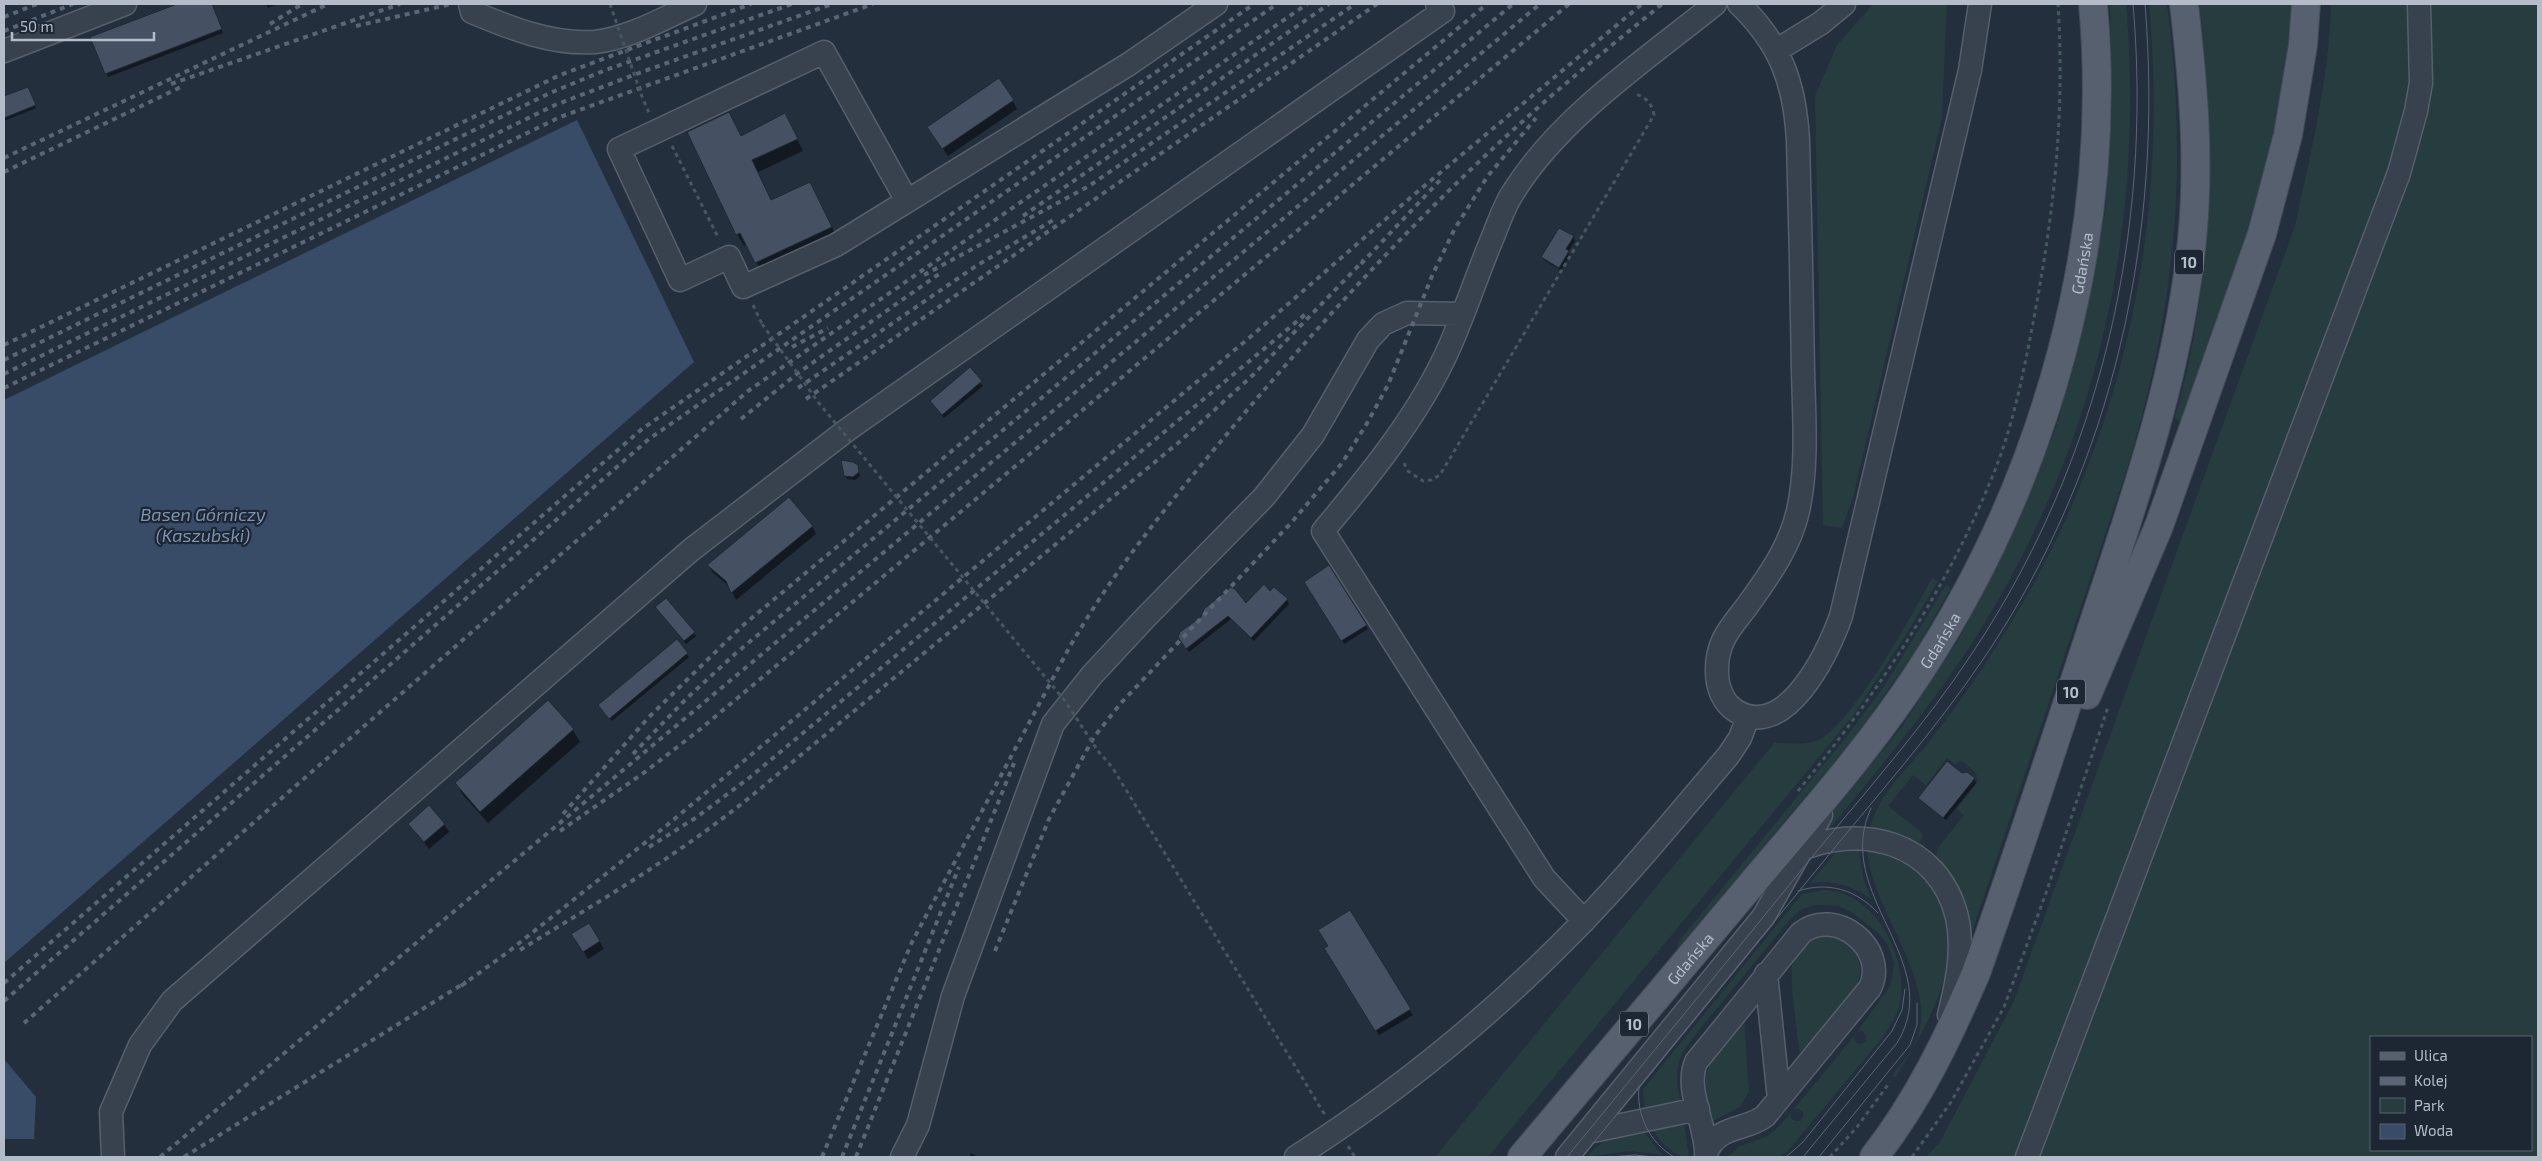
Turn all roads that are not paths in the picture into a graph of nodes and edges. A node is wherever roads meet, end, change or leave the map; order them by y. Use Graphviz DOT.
graph roads {
  1 [pos="125,4"];
  2 [pos="470,4"];
  3 [pos="696,4"];
  4 [pos="1216,4"];
  5 [pos="1715,4"];
  6 [pos="1740,4"];
  7 [pos="1844,4"];
  8 [pos="1980,4"];
  9 [pos="2093,4"];
  10 [pos="2184,4"];
  11 [pos="2306,4"];
  12 [pos="2419,4"];
  13 [pos="1444,6"];
  14 [pos="1777,50"];
  15 [pos="4,51"];
  16 [pos="907,201"];
  17 [pos="1463,314"];
  18 [pos="1748,717"];
  19 [pos="1863,751"];
  20 [pos="1824,842"];
  21 [pos="1802,849"];
  22 [pos="2012,871"];
  23 [pos="1746,892"];
  24 [pos="1764,916"];
  25 [pos="1584,921"];
  26 [pos="1766,974"];
  27 [pos="1932,1068"];
  28 [pos="1779,1099"];
  29 [pos="1698,1109"];
  30 [pos="1588,1132"];
  31 [pos="1706,1155"];
  32 [pos="113,1157"];
  33 [pos="902,1157"];
  34 [pos="1296,1157"];
  35 [pos="1522,1157"];
  36 [pos="1567,1157"];
  37 [pos="1874,1157"];
  38 [pos="2027,1157"];
  1 -- 15 [label="lane"];
  2 -- 3 [label="lane"];
  4 -- 16 [label="lane"];
  5 -- 17 [label="lane"];
  6 -- 14 [label="lane"];
  7 -- 14 [label="lane"];
  8 -- 18 [label="lane"];
  9 -- 19 [label="main road, Gdańska / 10"];
  10 -- 22 [label="main road, 10"];
  11 -- 22 [label="main road"];
  12 -- 38 [label="lane"];
  13 -- 32 [label="lane"];
  14 -- 18 [label="lane"];
  16 -- 16 [label="lane"];
  17 -- 25 [label="lane"];
  17 -- 33 [label="lane"];
  18 -- 25 [label="lane"];
  19 -- 21 [label="lane"];
  19 -- 23 [label="main road, Gdańska / 10"];
  20 -- 21 [label="lane"];
  20 -- 24 [label="lane"];
  20 -- 27 [label="lane"];
  21 -- 23 [label="lane"];
  21 -- 24 [label="lane"];
  22 -- 27 [label="main road, 10"];
  23 -- 35 [label="main road, Gdańska / 10"];
  24 -- 30 [label="lane"];
  25 -- 34 [label="lane"];
  26 -- 28 [label="lane"];
  26 -- 28 [label="lane"];
  26 -- 29 [label="lane"];
  27 -- 37 [label="main road, 10"];
  28 -- 31 [label="lane"];
  29 -- 30 [label="lane"];
  29 -- 31 [label="lane"];
  30 -- 36 [label="lane"];
}
